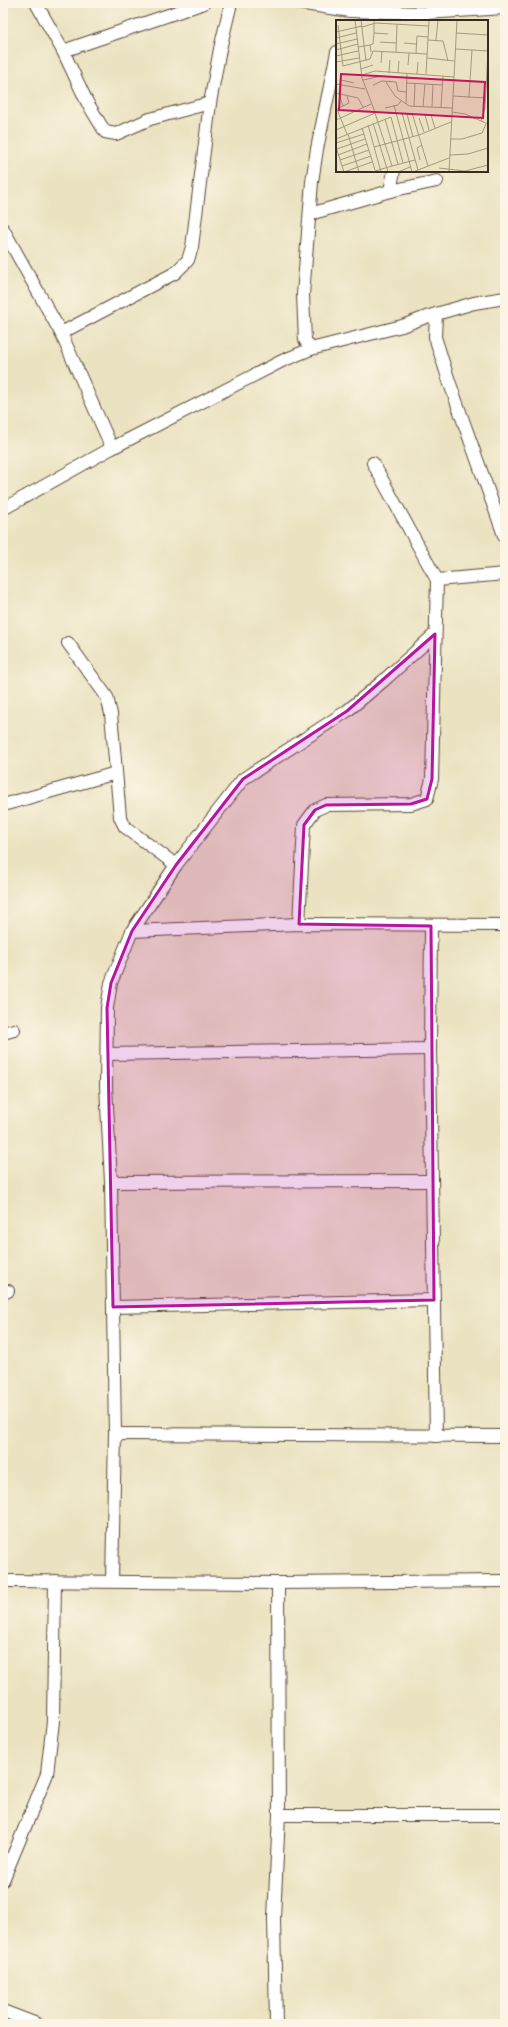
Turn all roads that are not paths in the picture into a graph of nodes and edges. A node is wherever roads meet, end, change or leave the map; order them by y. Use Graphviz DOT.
graph roads {
  1 [pos="36,3"];
  2 [pos="204,3"];
  3 [pos="231,3"];
  4 [pos="298,3"];
  5 [pos="505,8"];
  6 [pos="349,12"];
  7 [pos="425,17"];
  8 [pos="63,51"];
  9 [pos="336,57"];
  10 [pos="210,102"];
  11 [pos="394,172"];
  12 [pos="437,181"];
  13 [pos="390,191"];
  14 [pos="310,214"];
  15 [pos="3,229"];
  16 [pos="505,298"];
  17 [pos="431,316"];
  18 [pos="61,333"];
  19 [pos="311,349"];
  20 [pos="112,448"];
  21 [pos="373,463"];
  22 [pos="3,509"];
  23 [pos="505,538"];
  24 [pos="505,574"];
  25 [pos="437,580"];
  26 [pos="435,634"];
  27 [pos="68,644"];
  28 [pos="116,773"];
  29 [pos="3,805"];
  30 [pos="176,865"];
  31 [pos="299,924"];
  32 [pos="431,926"];
  33 [pos="505,926"];
  34 [pos="132,931"];
  35 [pos="430,1049"];
  36 [pos="107,1054"];
  37 [pos="432,1181"];
  38 [pos="111,1182"];
  39 [pos="434,1300"];
  40 [pos="113,1307"];
  41 [pos="114,1434"];
  42 [pos="436,1436"];
  43 [pos="505,1436"];
  44 [pos="3,1581"];
  45 [pos="55,1581"];
  46 [pos="112,1581"];
  47 [pos="505,1581"];
  48 [pos="278,1583"];
  49 [pos="279,1815"];
  50 [pos="505,1815"];
  51 [pos="3,1880"];
  52 [pos="3,2011"];
  53 [pos="38,2024"];
  54 [pos="276,2024"];
  1 -- 8 [label="street"];
  2 -- 8 [label="street"];
  3 -- 10 [label="street"];
  4 -- 6 [label="street"];
  5 -- 7 [label="street"];
  6 -- 7 [label="street"];
  8 -- 10 [label="street"];
  9 -- 14 [label="street"];
  10 -- 18 [label="street"];
  11 -- 13 [label="street"];
  12 -- 13 [label="street"];
  13 -- 14 [label="street"];
  14 -- 19 [label="street"];
  15 -- 18 [label="street"];
  16 -- 17 [label="street"];
  17 -- 19 [label="street"];
  17 -- 23 [label="street"];
  18 -- 20 [label="street"];
  19 -- 20 [label="street"];
  20 -- 22 [label="street"];
  21 -- 25 [label="street"];
  24 -- 25 [label="street"];
  25 -- 26 [label="street"];
  26 -- 30 [label="street"];
  26 -- 31 [label="street"];
  27 -- 28 [label="street"];
  28 -- 29 [label="street"];
  28 -- 30 [label="street"];
  30 -- 34 [label="street"];
  31 -- 32 [label="street"];
  31 -- 34 [label="street"];
  32 -- 33 [label="street"];
  32 -- 35 [label="street"];
  34 -- 36 [label="street"];
  35 -- 36 [label="street"];
  35 -- 37 [label="street"];
  36 -- 38 [label="street"];
  37 -- 38 [label="street"];
  37 -- 39 [label="street"];
  38 -- 40 [label="street"];
  39 -- 40 [label="street"];
  39 -- 42 [label="street"];
  40 -- 41 [label="street"];
  41 -- 42 [label="street"];
  41 -- 46 [label="street"];
  42 -- 43 [label="street"];
  44 -- 45 [label="street"];
  45 -- 46 [label="street"];
  45 -- 51 [label="street"];
  46 -- 48 [label="street"];
  47 -- 48 [label="street"];
  48 -- 49 [label="street"];
  49 -- 50 [label="street"];
  49 -- 54 [label="street"];
  52 -- 53 [label="street"];
}
